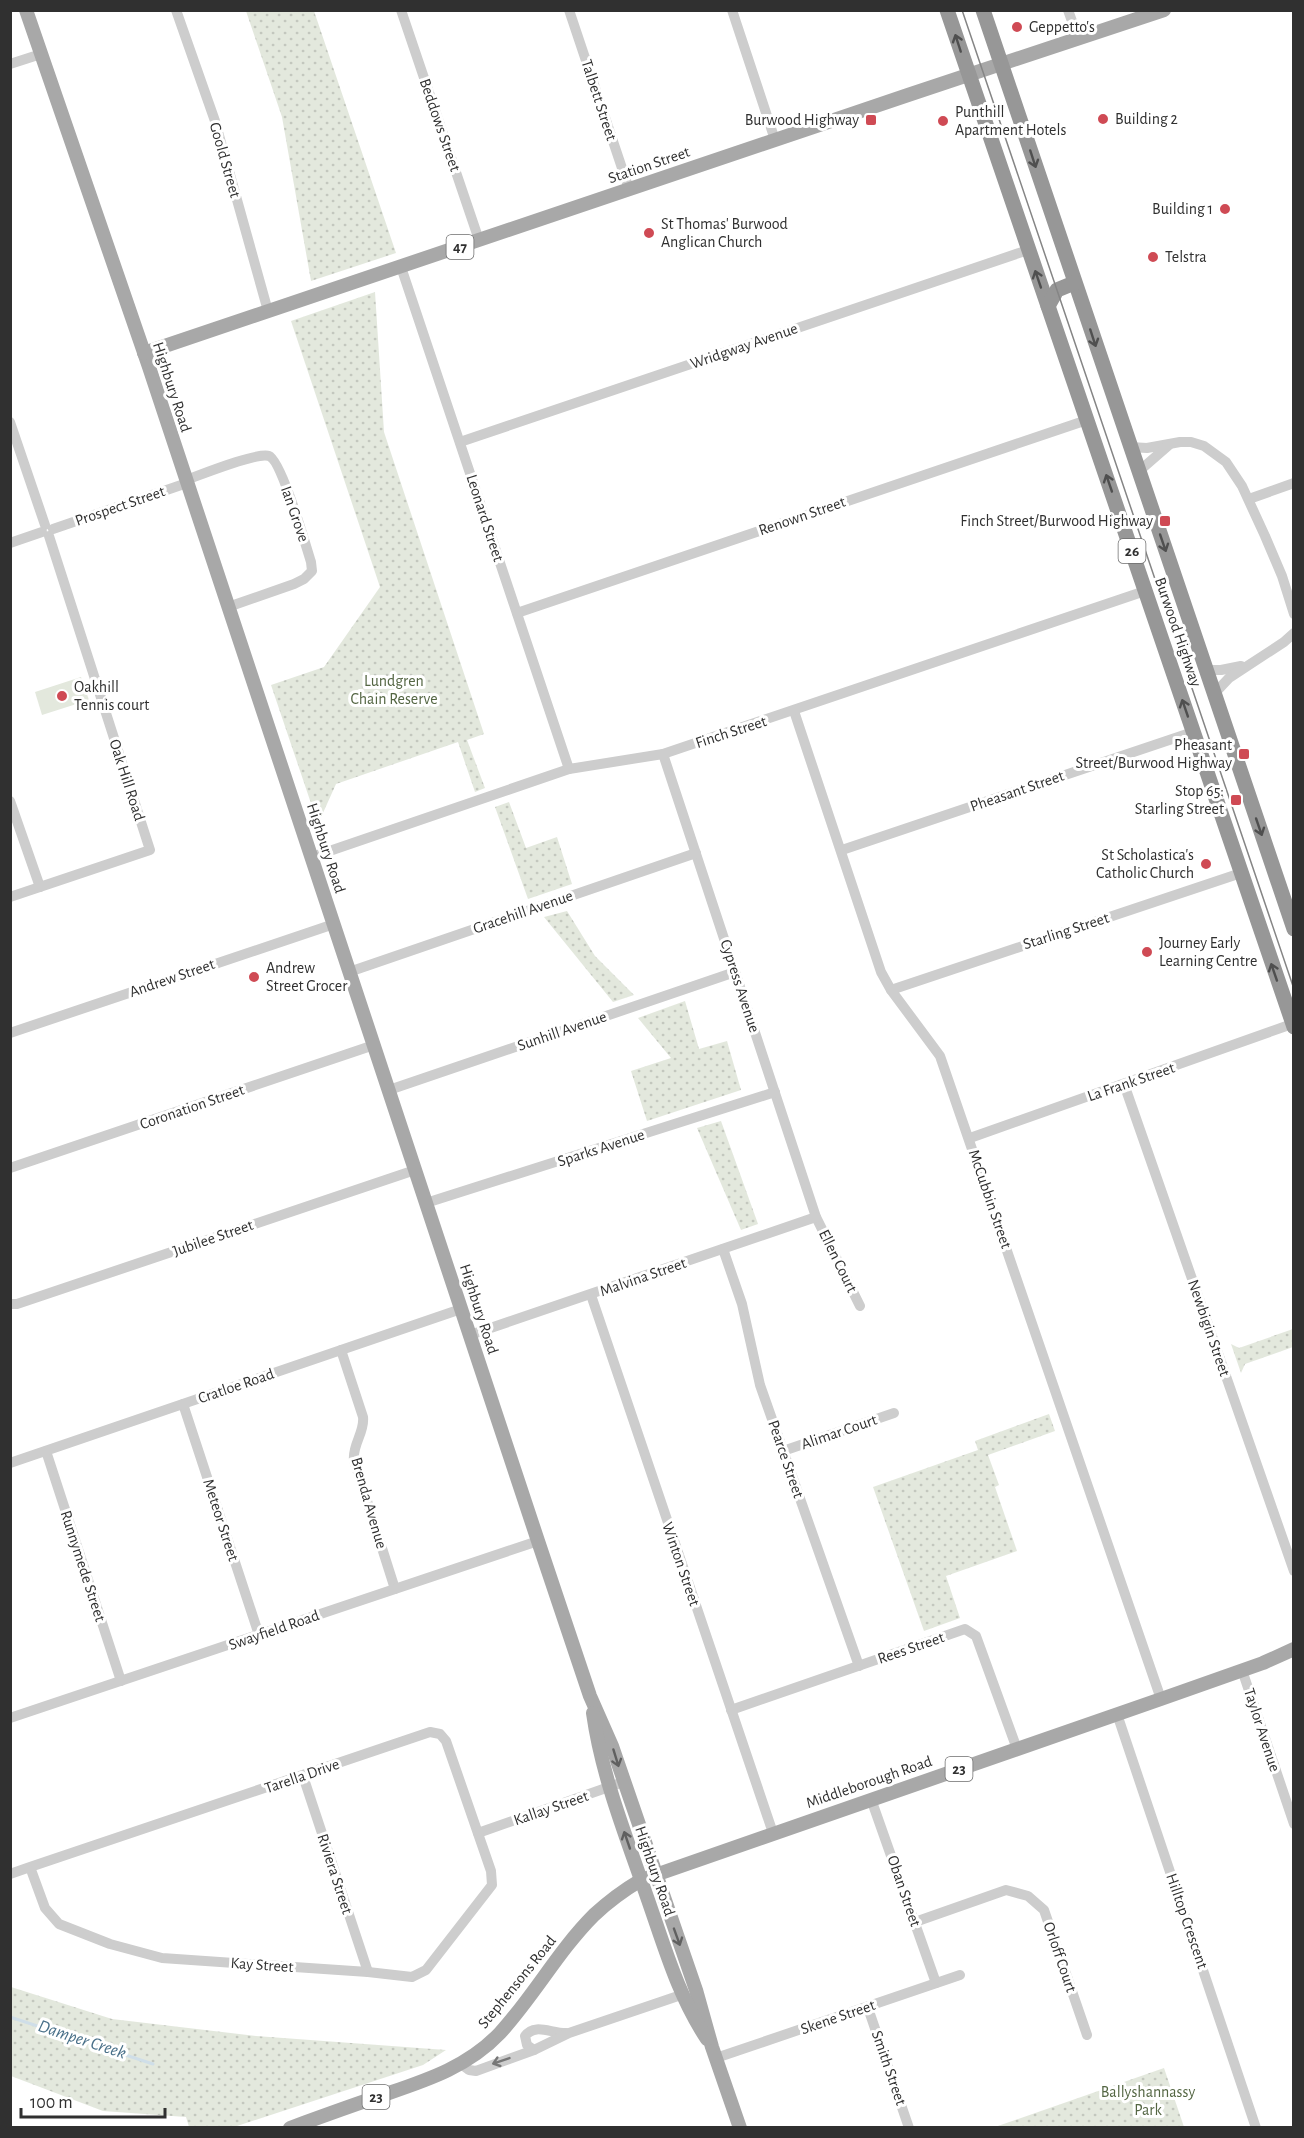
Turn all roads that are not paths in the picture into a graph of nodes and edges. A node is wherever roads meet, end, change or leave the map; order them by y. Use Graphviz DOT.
graph roads {
  1 [pos="26,10"];
  2 [pos="176,10"];
  3 [pos="401,10"];
  4 [pos="569,10"];
  5 [pos="732,10"];
  6 [pos="947,10"];
  7 [pos="983,10"];
  8 [pos="1068,10"];
  9 [pos="1164,10"];
  10 [pos="1078,38"];
  11 [pos="41,54"];
  12 [pos="10,64"];
  13 [pos="1001,64"];
  14 [pos="969,75"];
  15 [pos="775,140"];
  16 [pos="629,189"];
  17 [pos="479,240"];
  18 [pos="1028,250"];
  19 [pos="401,267"];
  20 [pos="1074,283"];
  21 [pos="1048,306"];
  22 [pos="268,311"];
  23 [pos="144,353"];
  24 [pos="1087,420"];
  25 [pos="10,422"];
  26 [pos="460,442"];
  27 [pos="1170,445"];
  28 [pos="1130,447"];
  29 [pos="1138,472"];
  30 [pos="186,482"];
  31 [pos="1293,483"];
  32 [pos="1249,499"];
  33 [pos="47,531"];
  34 [pos="10,543"];
  35 [pos="1145,591"];
  36 [pos="228,607"];
  37 [pos="517,613"];
  38 [pos="1293,614"];
  39 [pos="1293,633"];
  40 [pos="1247,664"];
  41 [pos="1206,670"];
  42 [pos="1214,694"];
  43 [pos="794,711"];
  44 [pos="1193,732"];
  45 [pos="663,754"];
  46 [pos="568,769"];
  47 [pos="10,801"];
  48 [pos="842,850"];
  49 [pos="696,853"];
  50 [pos="312,857"];
  51 [pos="1240,873"];
  52 [pos="40,887"];
  53 [pos="10,897"];
  54 [pos="334,924"];
  55 [pos="1293,929"];
  56 [pos="349,972"];
  57 [pos="735,972"];
  58 [pos="891,990"];
  59 [pos="1293,1026"];
  60 [pos="10,1034"];
  61 [pos="374,1045"];
  62 [pos="1124,1084"];
  63 [pos="389,1090"];
  64 [pos="775,1092"];
  65 [pos="970,1138"];
  66 [pos="10,1168"];
  67 [pos="415,1170"];
  68 [pos="426,1203"];
  69 [pos="816,1217"];
  70 [pos="723,1250"];
  71 [pos="591,1295"];
  72 [pos="10,1304"];
  73 [pos="860,1306"];
  74 [pos="461,1309"];
  75 [pos="470,1335"];
  76 [pos="341,1350"];
  77 [pos="183,1404"];
  78 [pos="894,1413"];
  79 [pos="46,1451"];
  80 [pos="783,1451"];
  81 [pos="10,1463"];
  82 [pos="538,1541"];
  83 [pos="1293,1571"];
  84 [pos="395,1589"];
  85 [pos="259,1635"];
  86 [pos="1293,1649"];
  87 [pos="1293,1656"];
  88 [pos="1263,1663"];
  89 [pos="859,1666"];
  90 [pos="1242,1670"];
  91 [pos="121,1681"];
  92 [pos="590,1696"];
  93 [pos="1161,1699"];
  94 [pos="731,1710"];
  95 [pos="1117,1714"];
  96 [pos="10,1718"];
  97 [pos="1017,1749"];
  98 [pos="303,1776"];
  99 [pos="623,1782"];
  100 [pos="609,1788"];
  101 [pos="872,1799"];
  102 [pos="1293,1824"];
  103 [pos="478,1833"];
  104 [pos="773,1833"];
  105 [pos="30,1868"];
  106 [pos="10,1874"];
  107 [pos="655,1874"];
  108 [pos="641,1880"];
  109 [pos="492,1885"];
  110 [pos="915,1922"];
  111 [pos="368,1972"];
  112 [pos="960,1975"];
  113 [pos="936,1983"];
  114 [pos="696,1990"];
  115 [pos="681,1995"];
  116 [pos="868,2008"];
  117 [pos="569,2033"];
  118 [pos="1087,2036"];
  119 [pos="534,2050"];
  120 [pos="714,2053"];
  121 [pos="461,2064"];
  122 [pos="318,2123"];
  123 [pos="290,2127"];
  124 [pos="740,2127"];
  125 [pos="909,2127"];
  126 [pos="1256,2127"];
  1 -- 11 [label="main road, Highbury Road"];
  2 -- 22 [label="street, Goold Street"];
  3 -- 17 [label="street, Beddows Street"];
  4 -- 16 [label="street, Talbett Street"];
  5 -- 15 [label="street"];
  14 -- 6 [label="highway, Burwood Highway / 26, one-way"];
  7 -- 13 [label="highway, Burwood Highway / 26"];
  8 -- 10 [label="street"];
  9 -- 10 [label="main road, Station Street / 47"];
  10 -- 13 [label="main road, Station Street / 47"];
  11 -- 12 [label="street"];
  11 -- 23 [label="main road, Highbury Road"];
  13 -- 14 [label="main road, Station Street / 47"];
  13 -- 20 [label="highway, Burwood Highway / 26, one-way"];
  14 -- 15 [label="main road, Station Street / 47"];
  14 -- 18 [label="highway, Burwood Highway / 26"];
  15 -- 16 [label="main road, Station Street / 47"];
  16 -- 17 [label="main road, Station Street / 47"];
  17 -- 19 [label="main road, Station Street / 47"];
  21 -- 18 [label="highway, Burwood Highway / 26, one-way"];
  18 -- 26 [label="street, Wridgway Avenue"];
  19 -- 22 [label="main road, Station Street / 47"];
  19 -- 26 [label="street, Leonard Street"];
  20 -- 21 [label="highway"];
  20 -- 28 [label="highway, Burwood Highway / 26, one-way"];
  21 -- 24 [label="highway, Burwood Highway / 26"];
  22 -- 23 [label="main road, Station Street / 47"];
  23 -- 30 [label="main road, Highbury Road"];
  35 -- 24 [label="highway, Burwood Highway / 26, one-way"];
  24 -- 37 [label="street, Renown Street"];
  25 -- 33 [label="street"];
  26 -- 37 [label="street, Leonard Street"];
  27 -- 28 [label="street"];
  27 -- 29 [label="street"];
  27 -- 32 [label="street"];
  28 -- 29 [label="highway, Burwood Highway / 26"];
  29 -- 41 [label="highway, Burwood Highway / 26, one-way"];
  30 -- 33 [label="street, Prospect Street"];
  30 -- 36 [label="main road, Highbury Road"];
  30 -- 36 [label="street, Ian Grove"];
  31 -- 32 [label="street"];
  32 -- 38 [label="street"];
  33 -- 34 [label="street, Prospect Street"];
  33 -- 52 [label="street, Oak Hill Road"];
  35 -- 43 [label="street, Finch Street"];
  44 -- 35 [label="highway, Burwood Highway / 26, one-way"];
  36 -- 50 [label="main road, Highbury Road"];
  37 -- 46 [label="street, Leonard Street"];
  39 -- 40 [label="street"];
  40 -- 41 [label="street"];
  40 -- 42 [label="street"];
  41 -- 42 [label="highway, Burwood Highway / 26"];
  42 -- 55 [label="highway, Burwood Highway / 26, one-way"];
  43 -- 45 [label="street, Finch Street"];
  43 -- 48 [label="street, McCubbin Street"];
  44 -- 48 [label="street, Pheasant Street"];
  44 -- 51 [label="highway, Burwood Highway / 26"];
  45 -- 46 [label="street, Finch Street"];
  45 -- 49 [label="street, Cypress Avenue"];
  46 -- 50 [label="street, Finch Street"];
  47 -- 52 [label="street"];
  48 -- 58 [label="street, McCubbin Street"];
  49 -- 56 [label="street, Gracehill Avenue"];
  49 -- 57 [label="street, Cypress Avenue"];
  50 -- 54 [label="main road, Highbury Road"];
  51 -- 58 [label="street, Starling Street"];
  59 -- 51 [label="highway, Burwood Highway / 26, one-way"];
  52 -- 53 [label="street, Oak Hill Road"];
  54 -- 56 [label="main road, Highbury Road"];
  54 -- 60 [label="street, Andrew Street"];
  56 -- 61 [label="main road, Highbury Road"];
  57 -- 63 [label="street, Sunhill Avenue"];
  57 -- 64 [label="street, Cypress Avenue"];
  58 -- 65 [label="street, McCubbin Street"];
  59 -- 62 [label="street, La Frank Street"];
  61 -- 63 [label="main road, Highbury Road"];
  61 -- 66 [label="street, Coronation Street"];
  62 -- 65 [label="street, La Frank Street"];
  62 -- 83 [label="street, Newbigin Street"];
  63 -- 67 [label="main road, Highbury Road"];
  64 -- 68 [label="street, Sparks Avenue"];
  64 -- 69 [label="street, Cypress Avenue"];
  65 -- 93 [label="street, McCubbin Street"];
  67 -- 68 [label="main road, Highbury Road"];
  67 -- 72 [label="street, Jubilee Street"];
  68 -- 74 [label="main road, Highbury Road"];
  69 -- 70 [label="street, Malvina Street"];
  69 -- 73 [label="street, Ellen Court"];
  70 -- 71 [label="street, Malvina Street"];
  70 -- 80 [label="street, Pearce Street"];
  71 -- 75 [label="street, Malvina Street"];
  71 -- 94 [label="street, Winton Street"];
  74 -- 75 [label="main road, Highbury Road"];
  74 -- 76 [label="street, Cratloe Road"];
  75 -- 82 [label="main road, Highbury Road"];
  76 -- 77 [label="street, Cratloe Road"];
  76 -- 84 [label="street, Brenda Avenue"];
  77 -- 79 [label="street, Cratloe Road"];
  77 -- 85 [label="street, Meteor Street"];
  78 -- 80 [label="street, Alimar Court"];
  79 -- 81 [label="street, Cratloe Road"];
  79 -- 91 [label="street, Runnymede Street"];
  80 -- 89 [label="street, Pearce Street"];
  82 -- 84 [label="street, Swayfield Road"];
  82 -- 92 [label="main road, Highbury Road"];
  84 -- 85 [label="street, Swayfield Road"];
  85 -- 91 [label="street, Swayfield Road"];
  86 -- 88 [label="main road, Middleborough Road / 23"];
  87 -- 88 [label="main road, Middleborough Road / 23"];
  88 -- 90 [label="main road, Middleborough Road / 23"];
  89 -- 94 [label="street, Rees Street"];
  89 -- 97 [label="street, Rees Street"];
  90 -- 93 [label="main road, Middleborough Road / 23"];
  90 -- 102 [label="street, Taylor Avenue"];
  91 -- 96 [label="street, Swayfield Road"];
  92 -- 99 [label="main road, Highbury Road, one-way"];
  92 -- 100 [label="main road, Highbury Road"];
  93 -- 95 [label="main road, Middleborough Road / 23"];
  94 -- 104 [label="street, Winton Street"];
  95 -- 97 [label="main road, Middleborough Road / 23"];
  95 -- 126 [label="street, Hilltop Crescent"];
  97 -- 101 [label="main road, Middleborough Road / 23"];
  98 -- 103 [label="street, Tarella Drive"];
  98 -- 105 [label="street, Tarella Drive"];
  98 -- 111 [label="street, Riviera Street"];
  99 -- 100 [label="street, Kallay Street"];
  99 -- 107 [label="main road, Highbury Road"];
  100 -- 103 [label="street, Kallay Street"];
  108 -- 100 [label="main road, Highbury Road, one-way"];
  101 -- 104 [label="main road, Middleborough Road / 23"];
  101 -- 110 [label="street, Oban Street"];
  103 -- 109 [label="street, Tarella Drive"];
  104 -- 107 [label="main road, Middleborough Road / 23"];
  105 -- 106 [label="street, Tarella Drive"];
  105 -- 111 [label="street, Kay Street"];
  107 -- 108 [label="main road, Stephensons Road / 23"];
  107 -- 114 [label="main road, Highbury Road, one-way"];
  108 -- 115 [label="main road, Highbury Road"];
  108 -- 121 [label="main road, Stephensons Road / 23"];
  109 -- 111 [label="street, Kay Street"];
  110 -- 113 [label="street, Oban Street"];
  110 -- 118 [label="street, Orloff Court"];
  112 -- 113 [label="street, Skene Street"];
  113 -- 116 [label="street, Skene Street"];
  114 -- 115 [label="main road"];
  114 -- 120 [label="main road, Highbury Road"];
  115 -- 117 [label="street"];
  115 -- 120 [label="main road, Highbury Road"];
  116 -- 120 [label="street, Skene Street"];
  116 -- 125 [label="street, Smith Street"];
  117 -- 119 [label="street"];
  117 -- 119 [label="street"];
  119 -- 121 [label="street, one-way"];
  120 -- 124 [label="main road, Highbury Road"];
  121 -- 122 [label="main road, Stephensons Road / 23"];
  122 -- 123 [label="main road, Stephensons Road / 23"];
}
